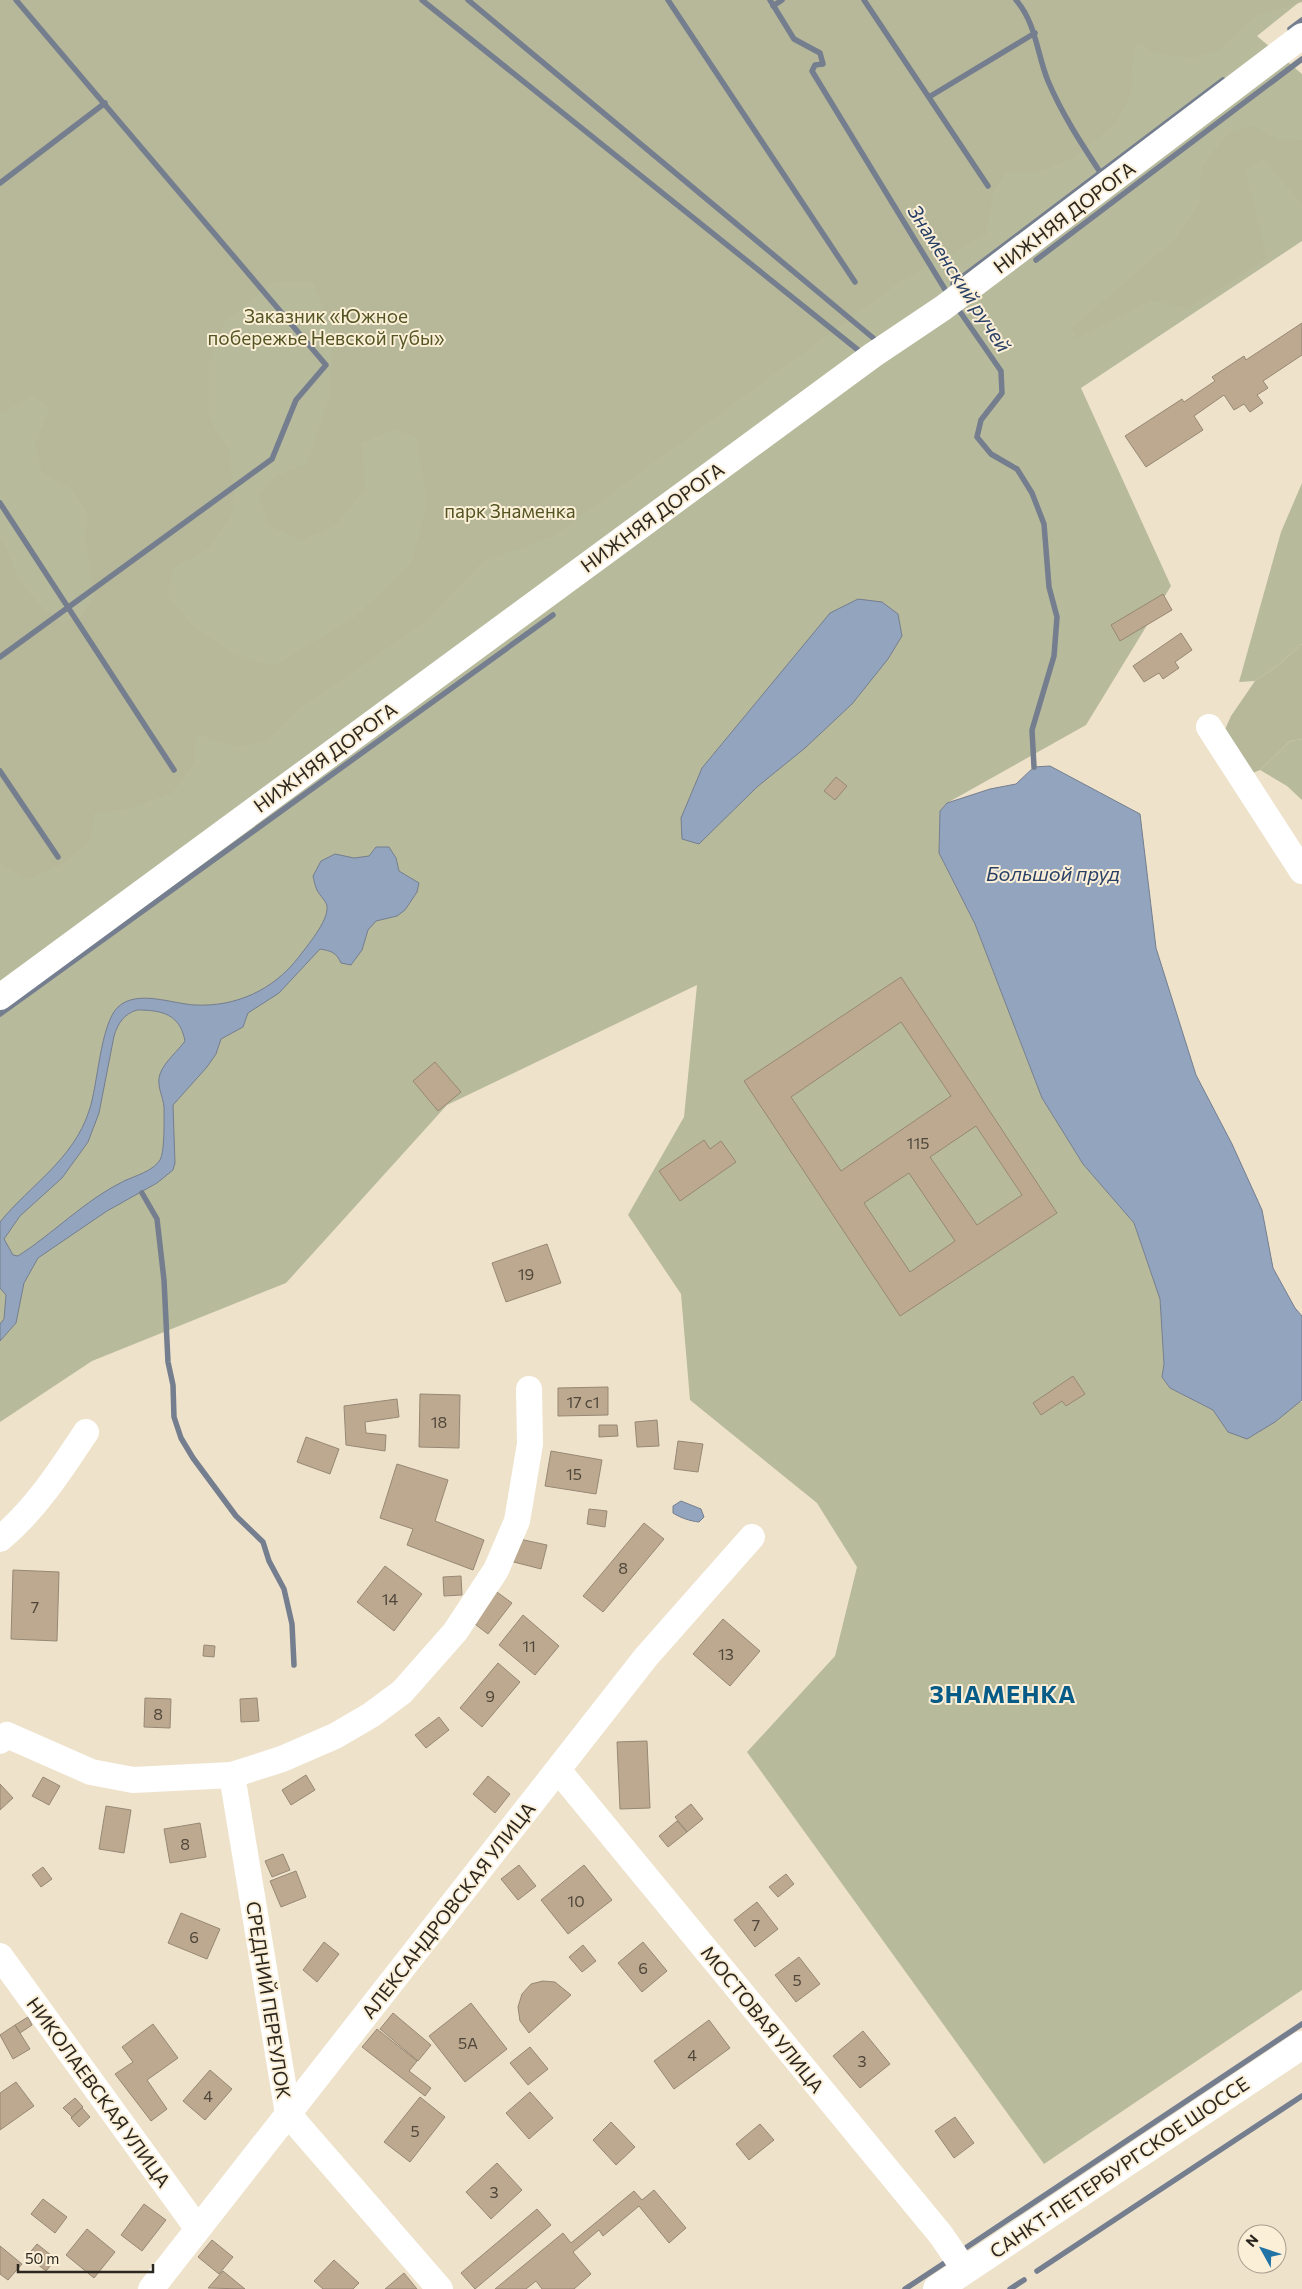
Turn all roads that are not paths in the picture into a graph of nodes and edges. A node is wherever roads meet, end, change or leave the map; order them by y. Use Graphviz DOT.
graph roads {
  1 [pos="1302,36"];
  2 [pos="1209,727"];
  3 [pos="1302,872"];
  4 [pos="0,997"];
  5 [pos="529,1389"];
  6 [pos="86,1432"];
  7 [pos="752,1537"];
  8 [pos="0,1539"];
  9 [pos="2,1734"];
  10 [pos="558,1770"];
  11 [pos="232,1775"];
  12 [pos="0,1956"];
  13 [pos="1302,2045"];
  14 [pos="1302,2068"];
  15 [pos="288,2114"];
  16 [pos="198,2229"];
  17 [pos="968,2280"];
  18 [pos="151,2289"];
  19 [pos="440,2289"];
  20 [pos="937,2289"];
  1 -- 4 [label="street, НИЖНЯЯ ДОРОГА"];
  2 -- 3 [label="street"];
  5 -- 11 [label="street"];
  6 -- 8 [label="street"];
  7 -- 10 [label="street, АЛЕКСАНДРОВСКАЯ УЛИЦА"];
  9 -- 11 [label="street"];
  10 -- 15 [label="street, АЛЕКСАНДРОВСКАЯ УЛИЦА"];
  10 -- 17 [label="street, МОСТОВАЯ УЛИЦА"];
  11 -- 15 [label="street, СРЕДНИЙ ПЕРЕУЛОК"];
  12 -- 16 [label="street, НИКОЛАЕВСКАЯ УЛИЦА"];
  13 -- 17 [label="main road, САНКТ-ПЕТЕРБУРГСКОЕ ШОССЕ"];
  14 -- 17 [label="main road, САНКТ-ПЕТЕРБУРГСКОЕ ШОССЕ"];
  15 -- 16 [label="street, АЛЕКСАНДРОВСКАЯ УЛИЦА"];
  15 -- 19 [label="street, СРЕДНИЙ ПЕРЕУЛОК"];
  16 -- 18 [label="street, АЛЕКСАНДРОВСКАЯ УЛИЦА"];
  17 -- 20 [label="main road, САНКТ-ПЕТЕРБУРГСКОЕ ШОССЕ"];
}
